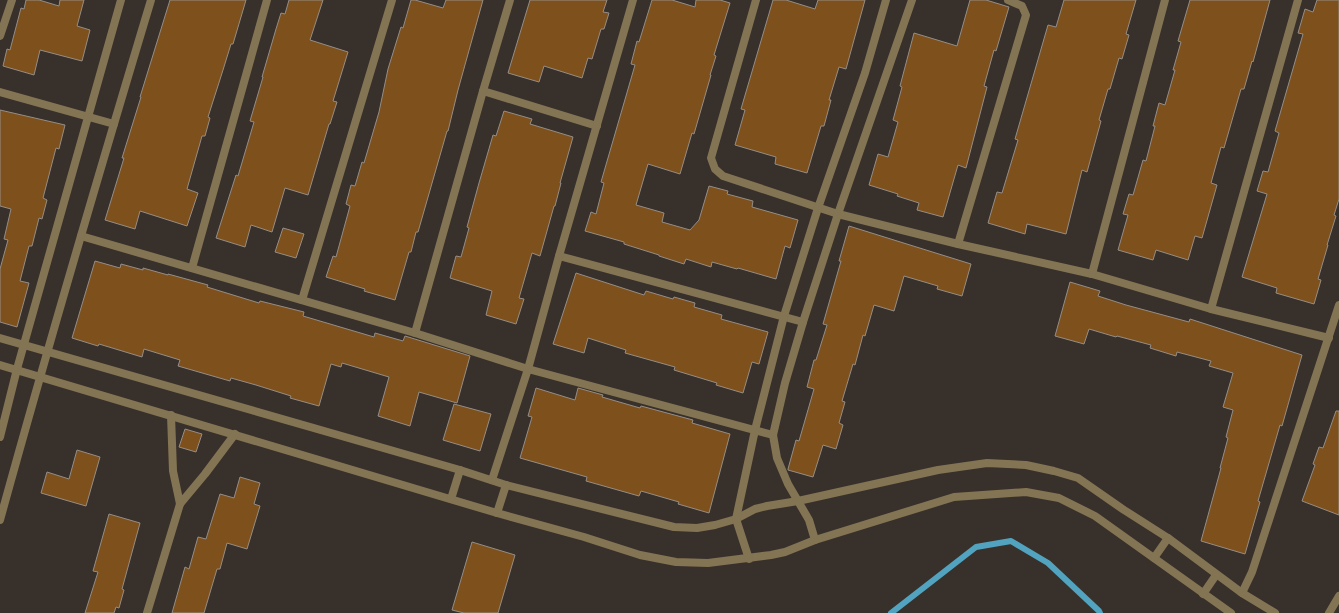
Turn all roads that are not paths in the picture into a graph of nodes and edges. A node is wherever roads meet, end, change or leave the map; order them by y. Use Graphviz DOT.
graph roads {
  1 [pos="12,0"];
  2 [pos="121,0"];
  3 [pos="151,0"];
  4 [pos="267,0"];
  5 [pos="392,0"];
  6 [pos="510,0"];
  7 [pos="633,0"];
  8 [pos="756,0"];
  9 [pos="886,0"];
  10 [pos="912,0"];
  11 [pos="1008,0"];
  12 [pos="1165,0"];
  13 [pos="1298,0"];
  14 [pos="0,36"];
  15 [pos="483,91"];
  16 [pos="0,92"];
  17 [pos="88,116"];
  18 [pos="114,124"];
  19 [pos="597,126"];
  20 [pos="818,208"];
  21 [pos="838,214"];
  22 [pos="81,236"];
  23 [pos="958,244"];
  24 [pos="559,256"];
  25 [pos="192,268"];
  26 [pos="1092,274"];
  27 [pos="302,300"];
  28 [pos="1339,305"];
  29 [pos="1211,309"];
  30 [pos="784,316"];
  31 [pos="803,322"];
  32 [pos="415,333"];
  33 [pos="0,338"];
  34 [pos="1329,338"];
  35 [pos="25,344"];
  36 [pos="48,351"];
  37 [pos="0,365"];
  38 [pos="18,369"];
  39 [pos="528,369"];
  40 [pos="40,376"];
  41 [pos="171,415"];
  42 [pos="755,430"];
  43 [pos="236,434"];
  44 [pos="773,435"];
  45 [pos="0,437"];
  46 [pos="460,470"];
  47 [pos="492,480"];
  48 [pos="506,485"];
  49 [pos="451,499"];
  50 [pos="798,501"];
  51 [pos="180,504"];
  52 [pos="497,513"];
  53 [pos="736,519"];
  54 [pos="0,520"];
  55 [pos="1168,538"];
  56 [pos="815,540"];
  57 [pos="749,558"];
  58 [pos="1154,558"];
  59 [pos="1216,575"];
  60 [pos="1242,593"];
  61 [pos="1204,594"];
  62 [pos="1339,596"];
  63 [pos="147,613"];
  64 [pos="1230,613"];
  65 [pos="1275,613"];
  66 [pos="1329,613"];
  1 -- 14 [label="street"];
  2 -- 17 [label="street"];
  3 -- 18 [label="street"];
  4 -- 25 [label="street"];
  5 -- 27 [label="street"];
  6 -- 15 [label="street"];
  7 -- 19 [label="street"];
  8 -- 20 [label="street"];
  9 -- 20 [label="street"];
  10 -- 21 [label="street"];
  11 -- 23 [label="street"];
  12 -- 26 [label="street"];
  13 -- 29 [label="street"];
  15 -- 19 [label="street"];
  15 -- 32 [label="street"];
  16 -- 17 [label="street"];
  17 -- 18 [label="street"];
  17 -- 35 [label="street"];
  18 -- 22 [label="street"];
  19 -- 24 [label="street"];
  20 -- 21 [label="street"];
  20 -- 30 [label="street"];
  21 -- 23 [label="street"];
  21 -- 31 [label="street"];
  22 -- 25 [label="street"];
  22 -- 36 [label="street"];
  23 -- 26 [label="street"];
  24 -- 30 [label="street"];
  24 -- 39 [label="street"];
  25 -- 27 [label="street"];
  26 -- 29 [label="street"];
  27 -- 32 [label="street"];
  28 -- 34 [label="street"];
  29 -- 34 [label="street"];
  30 -- 31 [label="street"];
  30 -- 42 [label="street"];
  31 -- 44 [label="street"];
  32 -- 39 [label="street"];
  33 -- 35 [label="street"];
  34 -- 60 [label="street"];
  35 -- 36 [label="street"];
  35 -- 38 [label="street"];
  36 -- 40 [label="street"];
  36 -- 46 [label="street"];
  37 -- 38 [label="street"];
  38 -- 40 [label="street"];
  38 -- 45 [label="street"];
  39 -- 42 [label="street"];
  39 -- 47 [label="street"];
  40 -- 41 [label="street"];
  40 -- 54 [label="street"];
  41 -- 43 [label="street"];
  41 -- 51 [label="street"];
  42 -- 44 [label="street"];
  42 -- 53 [label="street"];
  43 -- 49 [label="street"];
  43 -- 51 [label="street"];
  44 -- 50 [label="street"];
  46 -- 47 [label="street"];
  46 -- 49 [label="street"];
  47 -- 48 [label="street"];
  48 -- 52 [label="street"];
  48 -- 53 [label="street"];
  49 -- 52 [label="street"];
  50 -- 53 [label="street"];
  50 -- 55 [label="street"];
  50 -- 56 [label="street"];
  51 -- 63 [label="street"];
  52 -- 57 [label="street"];
  53 -- 57 [label="street"];
  55 -- 58 [label="street"];
  55 -- 59 [label="street"];
  56 -- 57 [label="street"];
  56 -- 58 [label="street"];
  58 -- 61 [label="street"];
  59 -- 60 [label="street"];
  59 -- 61 [label="street"];
  60 -- 65 [label="street"];
  61 -- 64 [label="street"];
  62 -- 66 [label="street"];
}
